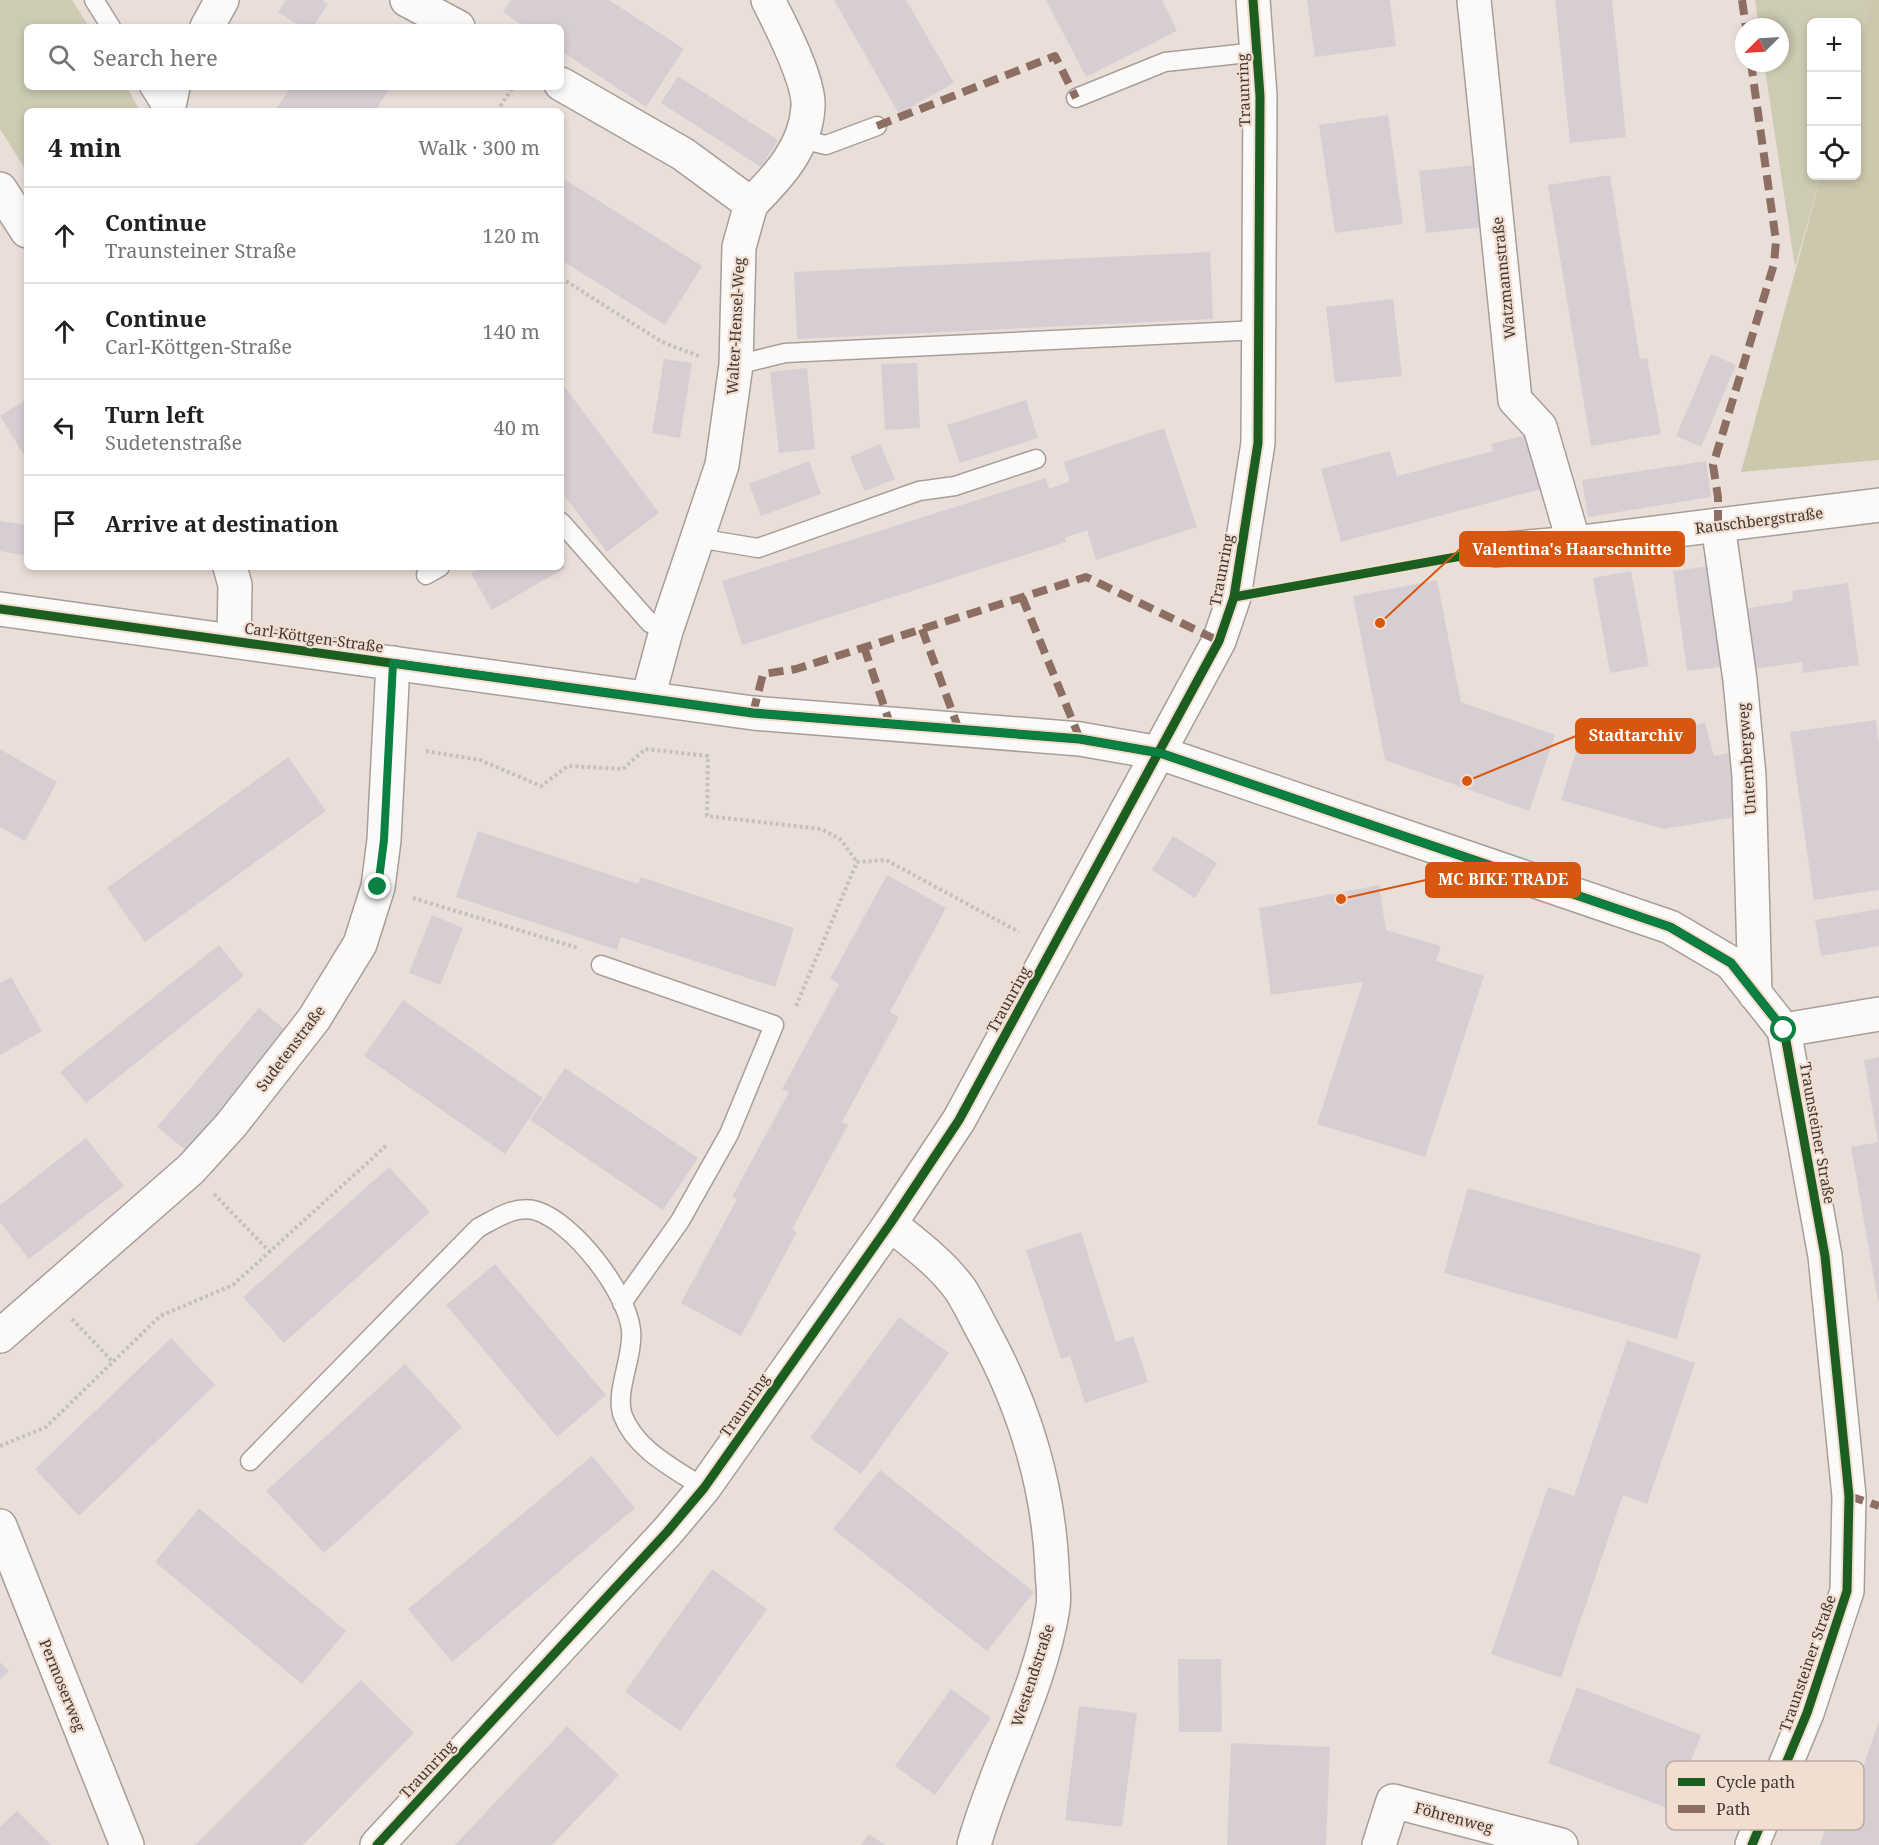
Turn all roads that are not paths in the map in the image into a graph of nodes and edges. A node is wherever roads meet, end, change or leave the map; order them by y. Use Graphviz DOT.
graph roads {
  1 [pos="94,0"];
  2 [pos="222,0"];
  3 [pos="407,0"];
  4 [pos="768,0"];
  5 [pos="1253,0"];
  6 [pos="1474,0"];
  7 [pos="109,24"];
  8 [pos="209,24"];
  9 [pos="452,24"];
  10 [pos="1257,52"];
  11 [pos="564,86"];
  12 [pos="151,90"];
  13 [pos="172,90"];
  14 [pos="1076,98"];
  15 [pos="164,108"];
  16 [pos="167,108"];
  17 [pos="877,126"];
  18 [pos="800,139"];
  19 [pos="0,189"];
  20 [pos="751,204"];
  21 [pos="24,226"];
  22 [pos="1259,330"];
  23 [pos="736,364"];
  24 [pos="1036,459"];
  25 [pos="1879,505"];
  26 [pos="564,525"];
  27 [pos="1718,525"];
  28 [pos="697,538"];
  29 [pos="1574,543"];
  30 [pos="1495,550"];
  31 [pos="231,570"];
  32 [pos="0,609"];
  33 [pos="666,631"];
  34 [pos="234,641"];
  35 [pos="393,663"];
  36 [pos="648,698"];
  37 [pos="1160,753"];
  38 [pos="601,965"];
  39 [pos="1755,994"];
  40 [pos="1879,1014"];
  41 [pos="1784,1030"];
  42 [pos="890,1224"];
  43 [pos="622,1303"];
  44 [pos="0,1336"];
  45 [pos="250,1461"];
  46 [pos="704,1488"];
  47 [pos="0,1526"];
  48 [pos="1787,1761"];
  49 [pos="1758,1830"];
  50 [pos="127,1845"];
  51 [pos="377,1845"];
  52 [pos="974,1845"];
  53 [pos="1379,1845"];
  54 [pos="1561,1845"];
  55 [pos="1752,1845"];
  1 -- 7 [label="lane"];
  2 -- 8 [label="street"];
  3 -- 9 [label="street"];
  4 -- 18 [label="street"];
  5 -- 10 [label="street, Traunring"];
  6 -- 29 [label="street, Watzmannstraße"];
  10 -- 14 [label="lane"];
  10 -- 22 [label="street, Traunring"];
  11 -- 20 [label="street"];
  12 -- 15 [label="lane"];
  13 -- 16 [label="street"];
  17 -- 18 [label="lane"];
  18 -- 20 [label="street"];
  19 -- 21 [label="street"];
  20 -- 23 [label="street, Walter-Hensel-Weg"];
  22 -- 23 [label="lane"];
  22 -- 37 [label="street, Traunring"];
  23 -- 28 [label="street, Walter-Hensel-Weg"];
  24 -- 28 [label="lane"];
  25 -- 27 [label="street, Rauschbergstraße"];
  26 -- 33 [label="lane"];
  27 -- 29 [label="street, Rauschbergstraße"];
  27 -- 39 [label="street, Unternbergweg"];
  28 -- 33 [label="street, Walter-Hensel-Weg"];
  29 -- 30 [label="street, Rauschbergstraße"];
  31 -- 34 [label="street"];
  32 -- 34 [label="street, Carl-Köttgen-Straße"];
  33 -- 36 [label="street, Walter-Hensel-Weg"];
  34 -- 35 [label="street, Carl-Köttgen-Straße"];
  35 -- 36 [label="street, Carl-Köttgen-Straße"];
  35 -- 44 [label="street, Sudetenstraße"];
  36 -- 37 [label="street, Carl-Köttgen-Straße"];
  37 -- 39 [label="street, Traunsteiner Straße"];
  37 -- 42 [label="street, Traunring"];
  38 -- 43 [label="lane"];
  39 -- 41 [label="street, Traunsteiner Straße"];
  40 -- 41 [label="street"];
  41 -- 48 [label="street, Traunsteiner Straße"];
  42 -- 46 [label="street, Traunring"];
  42 -- 52 [label="street, Westendstraße"];
  43 -- 45 [label="lane"];
  43 -- 46 [label="lane"];
  46 -- 51 [label="street, Traunring"];
  47 -- 50 [label="street, Permoserweg"];
  49 -- 55 [label="street, Traunsteiner Straße"];
  53 -- 54 [label="street, Föhrenweg"];
}
